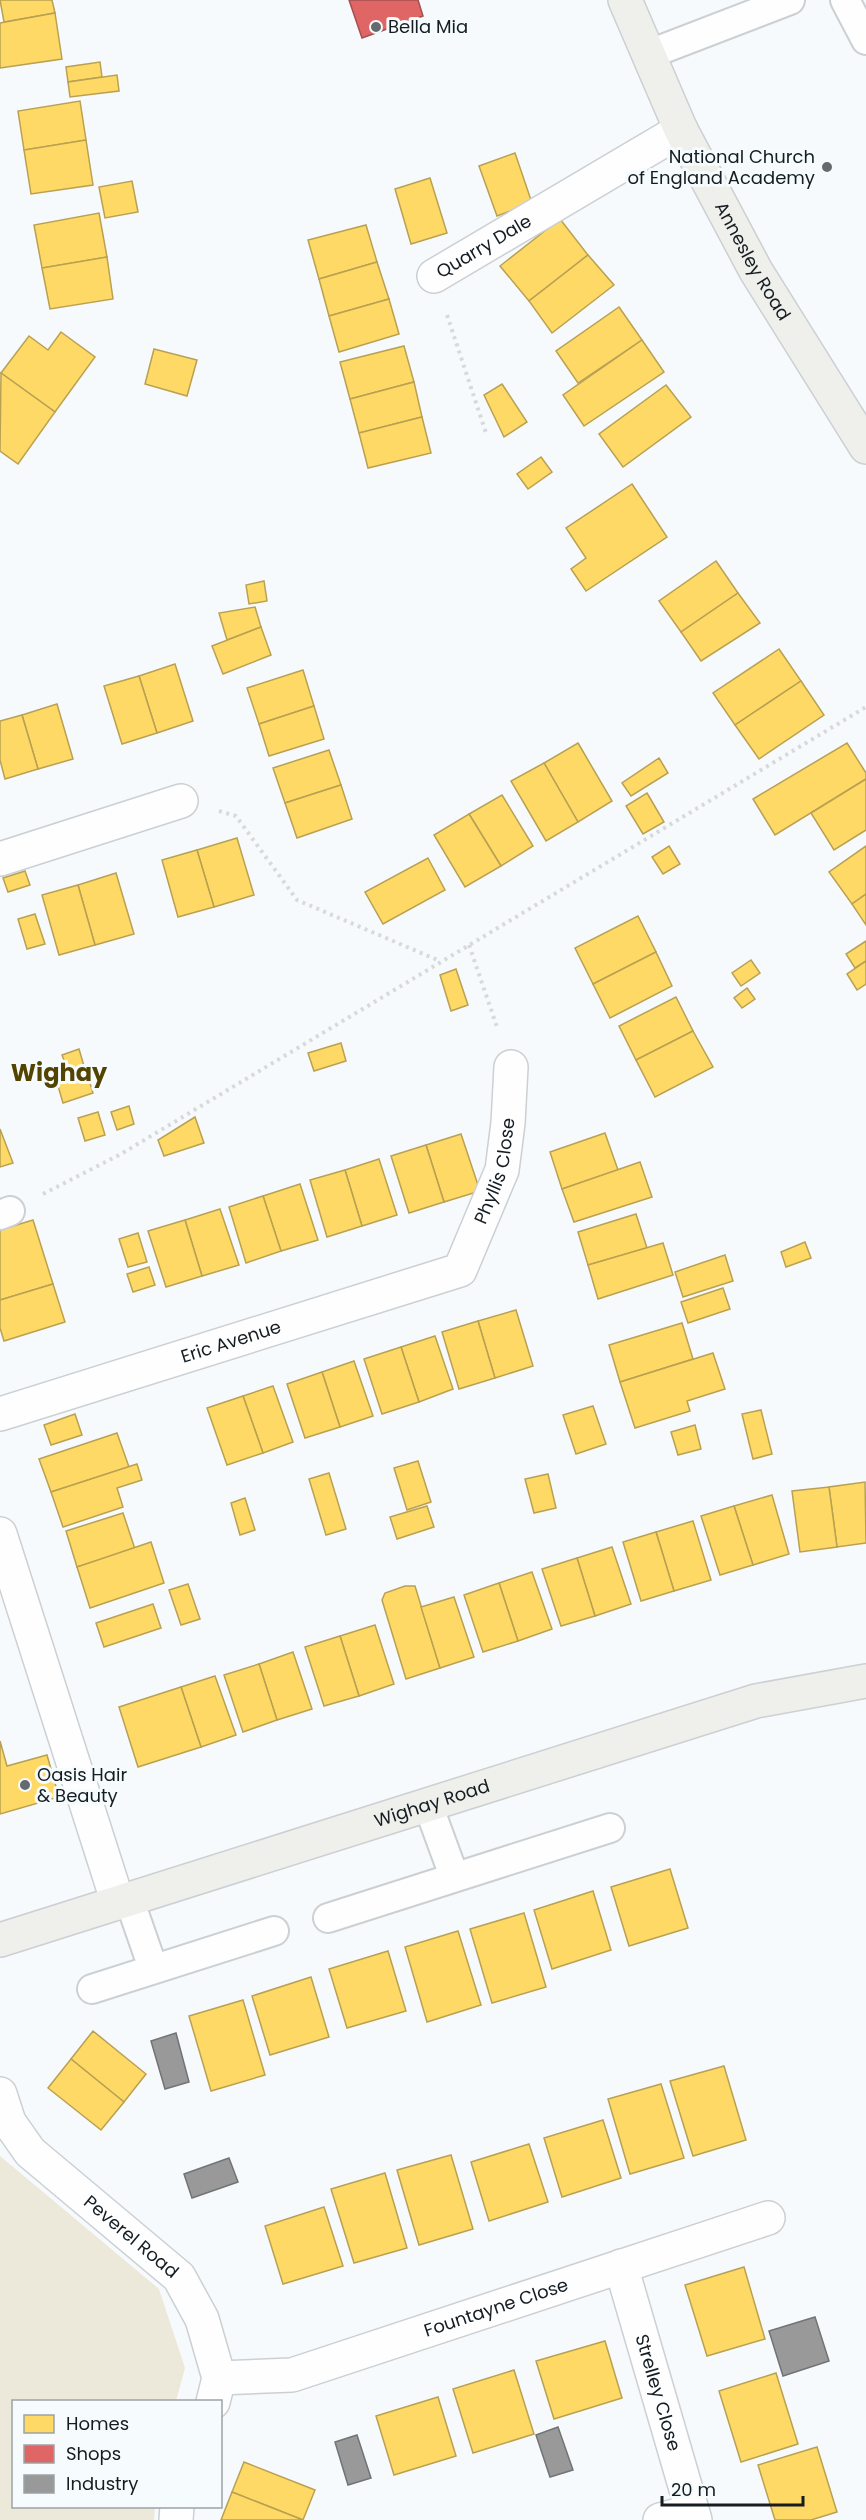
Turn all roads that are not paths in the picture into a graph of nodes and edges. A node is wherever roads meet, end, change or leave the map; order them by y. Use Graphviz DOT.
graph roads {
  1 [pos="625,0"];
  2 [pos="790,0"];
  3 [pos="845,0"];
  4 [pos="866,40"];
  5 [pos="647,55"];
  6 [pos="681,130"];
  7 [pos="434,276"];
  8 [pos="866,447"];
  9 [pos="181,801"];
  10 [pos="0,859"];
  11 [pos="511,1067"];
  12 [pos="460,1269"];
  13 [pos="0,1414"];
  14 [pos="0,1534"];
  15 [pos="866,1681"];
  16 [pos="428,1805"];
  17 [pos="610,1828"];
  18 [pos="454,1876"];
  19 [pos="123,1901"];
  20 [pos="328,1918"];
  21 [pos="274,1931"];
  22 [pos="0,1940"];
  23 [pos="153,1968"];
  24 [pos="92,1989"];
  25 [pos="0,2094"];
  26 [pos="768,2218"];
  27 [pos="621,2266"];
  28 [pos="216,2390"];
  29 [pos="694,2515"];
  30 [pos="660,2520"];
  1 -- 5 [label="main road, Annesley Road"];
  2 -- 5 [label="lane"];
  3 -- 4 [label="lane"];
  5 -- 6 [label="main road, Annesley Road"];
  6 -- 7 [label="street, Quarry Dale"];
  6 -- 8 [label="main road, Annesley Road"];
  9 -- 10 [label="street"];
  11 -- 12 [label="street, Phyllis Close"];
  12 -- 13 [label="street, Eric Avenue"];
  14 -- 19 [label="street"];
  15 -- 16 [label="main road, Wighay Road"];
  16 -- 18 [label="lane"];
  16 -- 19 [label="main road, Wighay Road"];
  17 -- 18 [label="lane"];
  18 -- 20 [label="lane"];
  19 -- 22 [label="main road, Wighay Road"];
  19 -- 23 [label="lane"];
  21 -- 23 [label="lane"];
  23 -- 24 [label="lane"];
  25 -- 28 [label="street, Peverel Road"];
  26 -- 27 [label="street, Fountayne Close"];
  27 -- 28 [label="street, Fountayne Close"];
  27 -- 29 [label="street, Strelley Close"];
  29 -- 30 [label="street"];
}
